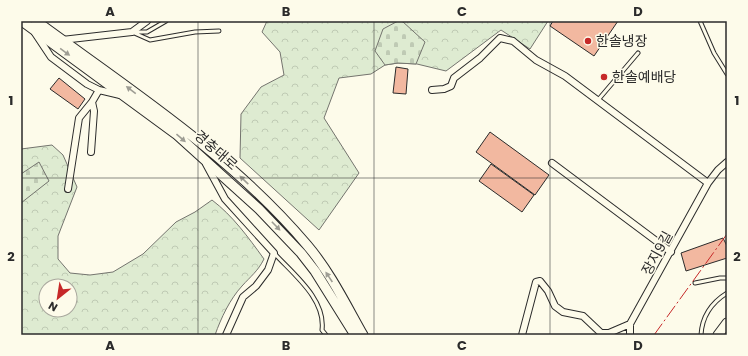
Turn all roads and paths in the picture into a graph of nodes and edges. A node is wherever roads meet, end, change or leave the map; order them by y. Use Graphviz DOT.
graph roads {
  1 [pos="22,21"];
  2 [pos="147,21"];
  3 [pos="166,21"];
  4 [pos="700,21"];
  5 [pos="34,24"];
  6 [pos="219,31"];
  7 [pos="132,32"];
  8 [pos="62,40"];
  9 [pos="638,53"];
  10 [pos="727,74"];
  11 [pos="99,90"];
  12 [pos="432,90"];
  13 [pos="126,96"];
  14 [pos="598,100"];
  15 [pos="92,102"];
  16 [pos="91,152"];
  17 [pos="201,156"];
  18 [pos="727,162"];
  19 [pos="552,163"];
  20 [pos="708,184"];
  21 [pos="68,189"];
  22 [pos="671,252"];
  23 [pos="274,253"];
  24 [pos="315,271"];
  25 [pos="727,278"];
  26 [pos="695,283"];
  27 [pos="727,293"];
  28 [pos="727,323"];
  29 [pos="630,324"];
  30 [pos="226,335"];
  31 [pos="326,335"];
  32 [pos="349,335"];
  33 [pos="355,335"];
  34 [pos="363,335"];
  35 [pos="522,335"];
  36 [pos="630,335"];
  37 [pos="701,335"];
  38 [pos="718,335"];
  1 -- 5 [label="main road, 경충대로"];
  2 -- 7 [label="street"];
  3 -- 7 [label="lane"];
  4 -- 10 [label="lane"];
  5 -- 8 [label="main road, 경충대로"];
  5 -- 11 [label="street"];
  5 -- 13 [label="main road, 경충대로, one-way"];
  6 -- 7 [label="lane"];
  7 -- 8 [label="street"];
  34 -- 8 [label="main road, 경충대로, one-way"];
  9 -- 14 [label="lane"];
  11 -- 13 [label="street"];
  11 -- 15 [label="street"];
  12 -- 14 [label="street"];
  13 -- 17 [label="main road, 경충대로, one-way"];
  14 -- 20 [label="street"];
  15 -- 16 [label="street"];
  15 -- 21 [label="street"];
  17 -- 23 [label="street"];
  17 -- 24 [label="main road, 경충대로, one-way"];
  18 -- 20 [label="street, 장지9길"];
  19 -- 22 [label="street"];
  20 -- 22 [label="street, 장지9길"];
  22 -- 29 [label="street, 장지9길"];
  23 -- 30 [label="street"];
  23 -- 31 [label="lane"];
  24 -- 32 [label="main road"];
  24 -- 33 [label="main road, 경충대로"];
  25 -- 26 [label="lane"];
  27 -- 37 [label="lane"];
  28 -- 38 [label="main road"];
  29 -- 35 [label="street"];
  29 -- 36 [label="street, 장지9길"];
}
